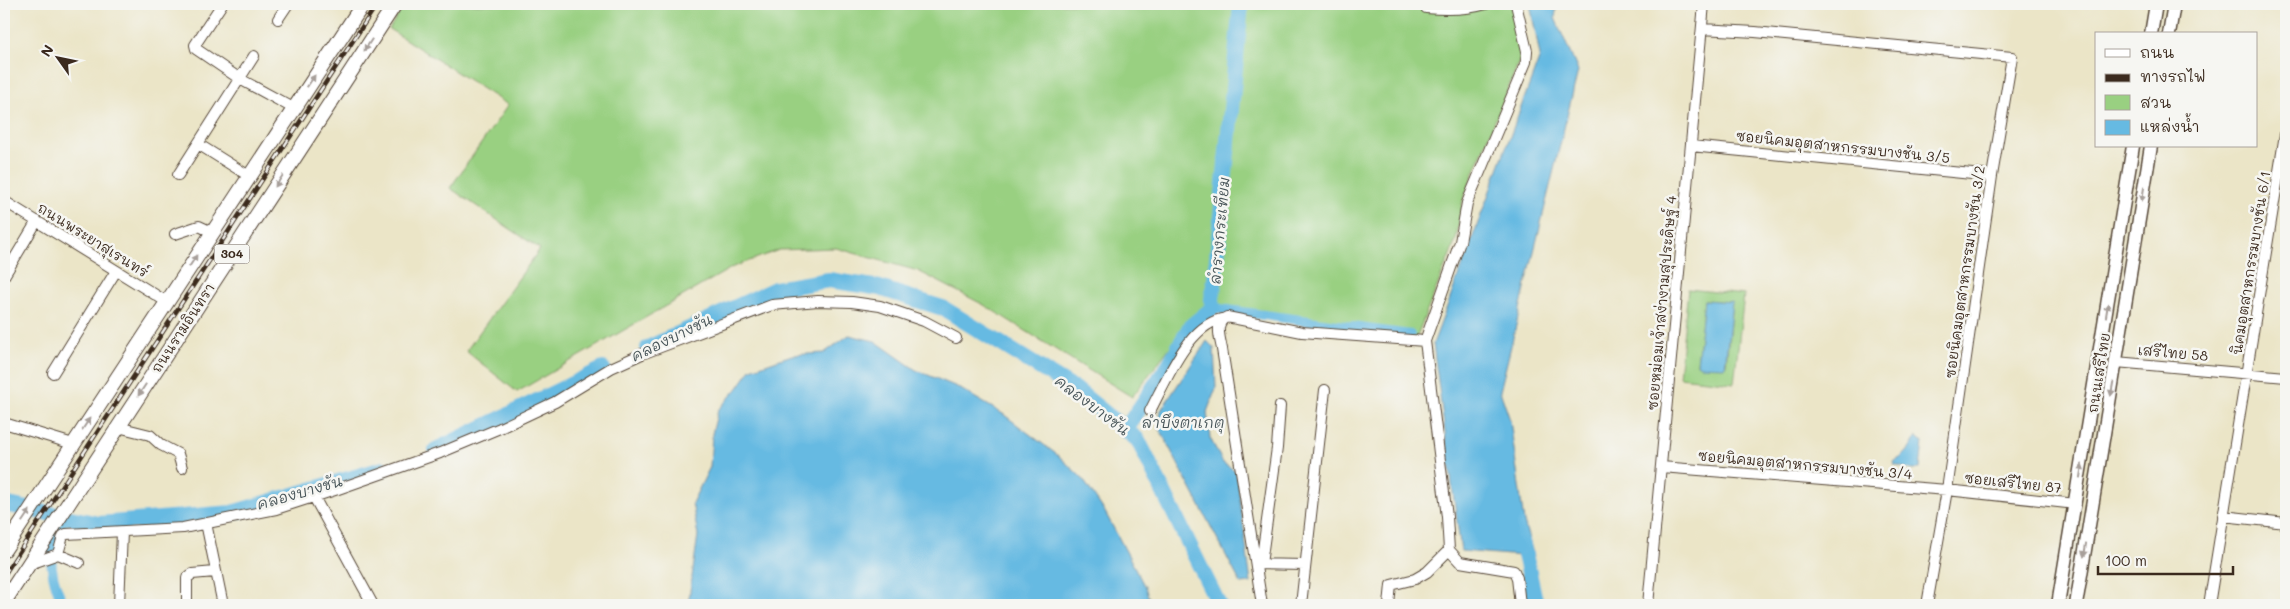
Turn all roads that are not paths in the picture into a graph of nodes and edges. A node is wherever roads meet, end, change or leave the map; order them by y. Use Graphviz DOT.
graph roads {
  1 [pos="222,4"];
  2 [pos="288,4"];
  3 [pos="395,4"];
  4 [pos="1486,4"];
  5 [pos="1516,4"];
  6 [pos="1704,4"];
  7 [pos="2156,4"];
  8 [pos="2174,4"];
  9 [pos="360,5"];
  10 [pos="1426,8"];
  11 [pos="278,19"];
  12 [pos="1702,30"];
  13 [pos="2151,32"];
  14 [pos="2169,32"];
  15 [pos="254,56"];
  16 [pos="240,79"];
  17 [pos="293,108"];
  18 [pos="2286,128"];
  19 [pos="198,144"];
  20 [pos="1691,146"];
  21 [pos="2133,148"];
  22 [pos="2151,148"];
  23 [pos="178,175"];
  24 [pos="250,176"];
  25 [pos="1992,176"];
  26 [pos="2283,176"];
  27 [pos="4,201"];
  28 [pos="36,221"];
  29 [pos="212,232"];
  30 [pos="175,234"];
  31 [pos="116,271"];
  32 [pos="4,276"];
  33 [pos="167,302"];
  34 [pos="1221,319"];
  35 [pos="956,338"];
  36 [pos="1425,341"];
  37 [pos="2116,362"];
  38 [pos="53,373"];
  39 [pos="2246,373"];
  40 [pos="2286,377"];
  41 [pos="1325,390"];
  42 [pos="1280,406"];
  43 [pos="1150,411"];
  44 [pos="4,423"];
  45 [pos="118,427"];
  46 [pos="73,444"];
  47 [pos="1660,467"];
  48 [pos="182,468"];
  49 [pos="1947,490"];
  50 [pos="314,497"];
  51 [pos="2076,504"];
  52 [pos="2092,505"];
  53 [pos="2223,516"];
  54 [pos="206,523"];
  55 [pos="2286,523"];
  56 [pos="122,532"];
  57 [pos="4,550"];
  58 [pos="1449,550"];
  59 [pos="53,556"];
  60 [pos="79,563"];
  61 [pos="1259,564"];
  62 [pos="27,565"];
  63 [pos="1305,565"];
  64 [pos="216,572"];
  65 [pos="4,602"];
  66 [pos="119,605"];
  67 [pos="187,605"];
  68 [pos="223,605"];
  69 [pos="373,605"];
  70 [pos="1262,605"];
  71 [pos="1301,605"];
  72 [pos="1388,605"];
  73 [pos="1520,605"];
  74 [pos="1648,605"];
  75 [pos="1927,605"];
  76 [pos="2058,605"];
  77 [pos="2076,605"];
  78 [pos="2209,605"];
  1 -- 16 [label="street"];
  2 -- 11 [label="street"];
  3 -- 45 [label="highway, ถนนรามอินทรา / 304, one-way"];
  4 -- 10 [label="street"];
  5 -- 36 [label="street"];
  6 -- 12 [label="street, ซอยหม่อมเจ้าสง่างามสุประดิษฐ์ 4"];
  7 -- 13 [label="main road"];
  8 -- 14 [label="main road"];
  17 -- 9 [label="highway, ถนนรามอินทรา / 304, one-way"];
  12 -- 20 [label="street, ซอยหม่อมเจ้าสง่างามสุประดิษฐ์ 4"];
  12 -- 25 [label="street, ซอยนิคมอุตสาหกรรมบางชัน 3/2"];
  15 -- 16 [label="street"];
  16 -- 17 [label="street"];
  16 -- 19 [label="street"];
  17 -- 24 [label="highway, ถนนรามอินทรา / 304"];
  18 -- 26 [label="street, นิคมอุตสาหกรรมบางชัน 6/1"];
  19 -- 23 [label="street"];
  19 -- 24 [label="street"];
  20 -- 25 [label="street, ซอยนิคมอุตสาหกรรมบางชัน 3/5"];
  20 -- 47 [label="street, ซอยหม่อมเจ้าสง่างามสุประดิษฐ์ 4"];
  51 -- 21 [label="main road, ถนนเสรีไทย, one-way"];
  22 -- 37 [label="main road, ถนนเสรีไทย, one-way"];
  24 -- 29 [label="highway, ถนนรามอินทรา / 304"];
  25 -- 49 [label="street, ซอยนิคมอุตสาหกรรมบางชัน 3/2"];
  26 -- 39 [label="street, นิคมอุตสาหกรรมบางชัน 6/1"];
  27 -- 28 [label="street, ถนนพระยาสุเรนทร์"];
  28 -- 31 [label="street, ถนนพระยาสุเรนทร์"];
  28 -- 32 [label="street"];
  29 -- 30 [label="street"];
  33 -- 29 [label="highway, ถนนรามอินทรา / 304, one-way"];
  31 -- 33 [label="street, ถนนพระยาสุเรนทร์"];
  31 -- 38 [label="street"];
  46 -- 33 [label="highway, ถนนรามอินทรา / 304, one-way"];
  34 -- 36 [label="street"];
  34 -- 43 [label="street"];
  34 -- 61 [label="street"];
  35 -- 50 [label="street"];
  36 -- 58 [label="street"];
  37 -- 39 [label="street, เสรีไทย 58"];
  37 -- 52 [label="main road, ถนนเสรีไทย, one-way"];
  39 -- 40 [label="street, เสรีไทย 58"];
  39 -- 53 [label="street, นิคมอุตสาหกรรมบางชัน 6/1"];
  41 -- 63 [label="street"];
  42 -- 61 [label="street"];
  44 -- 46 [label="street"];
  45 -- 48 [label="street"];
  45 -- 62 [label="highway, ถนนรามอินทรา / 304"];
  57 -- 46 [label="highway, ถนนรามอินทรา / 304, one-way"];
  47 -- 49 [label="street, ซอยนิคมอุตสาหกรรมบางชัน 3/4"];
  47 -- 74 [label="street, ซอยหม่อมเจ้าสง่างามสุประดิษฐ์ 4"];
  49 -- 51 [label="street, ซอยเสรีไทย 87"];
  49 -- 75 [label="street, ซอยนิคมอุตสาหกรรมบางชัน 3/2"];
  50 -- 54 [label="street"];
  50 -- 69 [label="street"];
  51 -- 52 [label="main road"];
  51 -- 76 [label="main road, ถนนเสรีไทย"];
  52 -- 77 [label="main road, ถนนเสรีไทย, one-way"];
  53 -- 55 [label="street"];
  53 -- 78 [label="street, นิคมอุตสาหกรรมบางชัน 6/1"];
  54 -- 56 [label="street"];
  54 -- 64 [label="street"];
  56 -- 59 [label="street"];
  56 -- 66 [label="street"];
  58 -- 72 [label="street"];
  58 -- 73 [label="street"];
  59 -- 60 [label="street"];
  59 -- 62 [label="street"];
  61 -- 63 [label="street"];
  61 -- 70 [label="street"];
  62 -- 65 [label="highway, ถนนรามอินทรา / 304"];
  63 -- 71 [label="street"];
  64 -- 67 [label="street"];
  64 -- 68 [label="street"];
}
